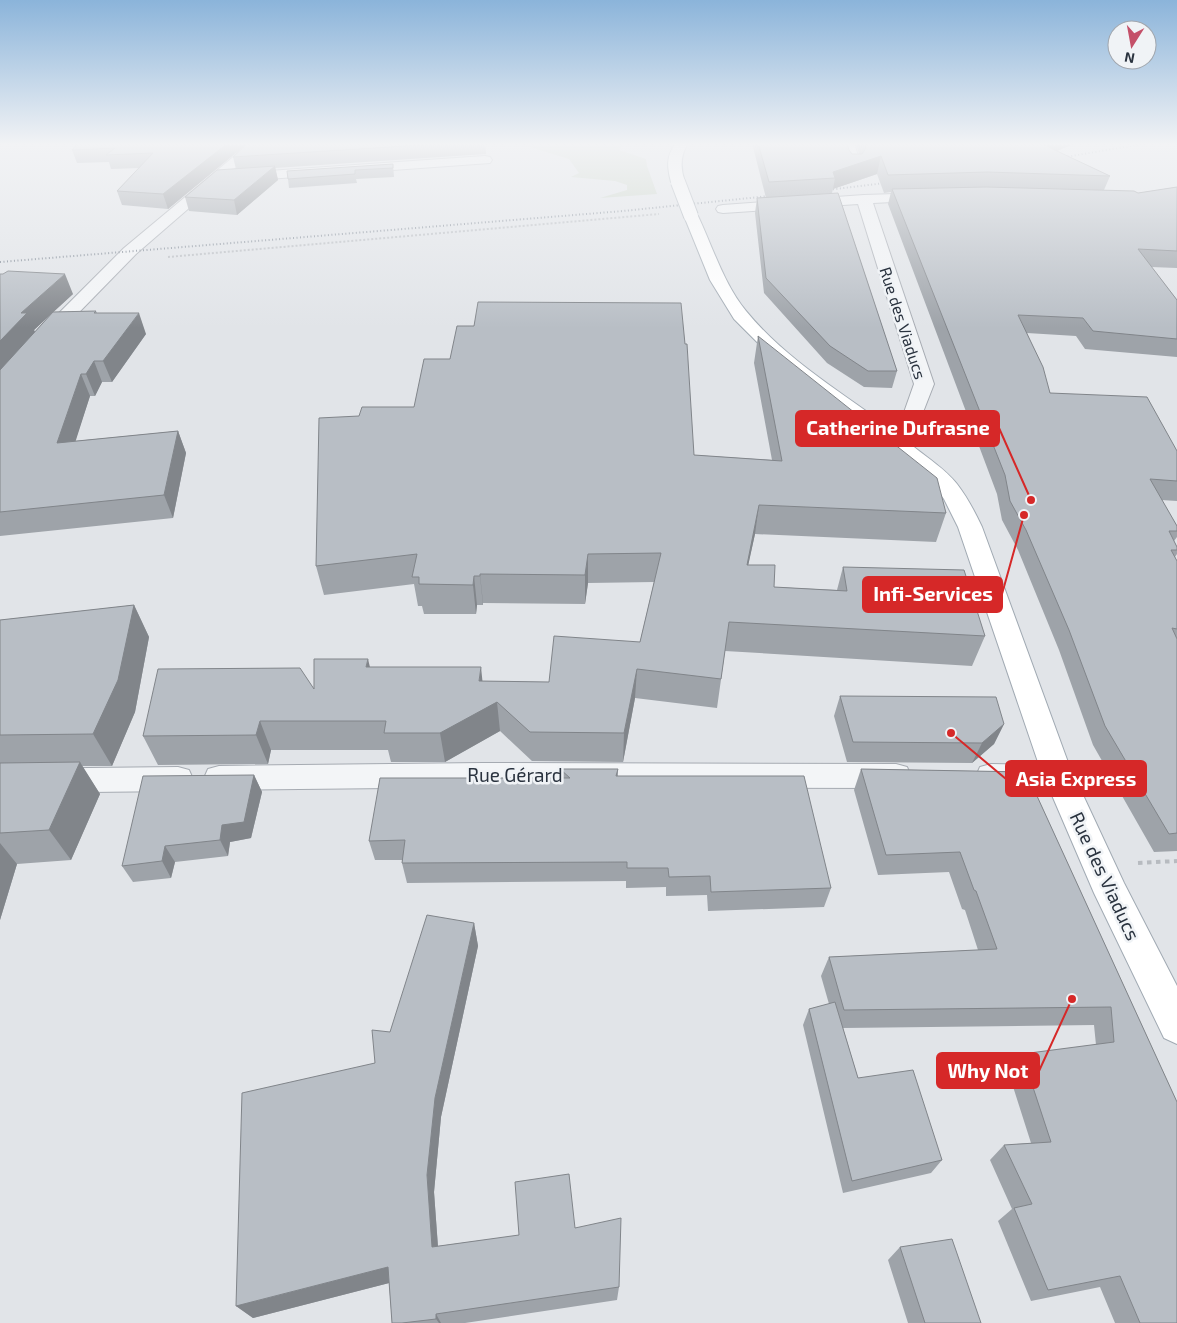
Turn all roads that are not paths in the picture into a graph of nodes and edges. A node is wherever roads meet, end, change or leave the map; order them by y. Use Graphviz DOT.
graph roads {
  1 [pos="184,205"];
  2 [pos="687,205"];
  3 [pos="790,205"];
  4 [pos="866,205"];
  5 [pos="724,209"];
  6 [pos="0,388"];
  7 [pos="891,437"];
  8 [pos="922,776"];
  9 [pos="962,776"];
  10 [pos="1060,777"];
  11 [pos="0,781"];
  12 [pos="1177,1025"];
  1 -- 6 [label="street"];
  2 -- 7 [label="main road, Rue des Viaducs, bridge"];
  3 -- 5 [label="street"];
  4 -- 7 [label="street, Rue des Viaducs"];
  7 -- 10 [label="main road, Rue des Viaducs"];
  8 -- 11 [label="street, Rue Gérard"];
  9 -- 10 [label="street"];
  10 -- 12 [label="main road, Rue des Viaducs"];
}
